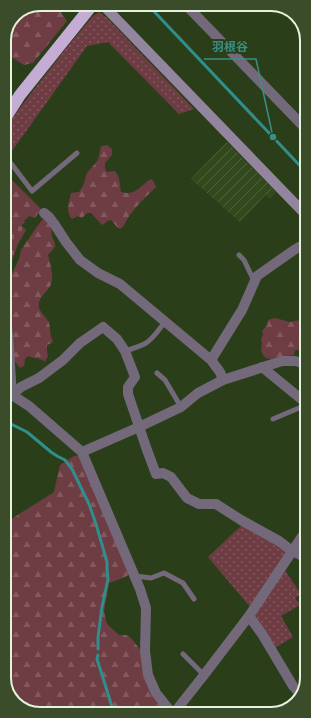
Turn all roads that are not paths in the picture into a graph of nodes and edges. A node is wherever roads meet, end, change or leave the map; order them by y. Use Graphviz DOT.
graph roads {
  1 [pos="88,11"];
  2 [pos="109,11"];
  3 [pos="192,11"];
  4 [pos="11,109"];
  5 [pos="300,123"];
  6 [pos="77,153"];
  7 [pos="11,163"];
  8 [pos="300,209"];
  9 [pos="44,213"];
  10 [pos="300,246"];
  11 [pos="238,255"];
  12 [pos="254,282"];
  13 [pos="165,322"];
  14 [pos="125,351"];
  15 [pos="211,360"];
  16 [pos="300,362"];
  17 [pos="262,367"];
  18 [pos="157,372"];
  19 [pos="223,380"];
  20 [pos="11,394"];
  21 [pos="11,397"];
  22 [pos="300,399"];
  23 [pos="181,407"];
  24 [pos="300,407"];
  25 [pos="273,419"];
  26 [pos="139,427"];
  27 [pos="82,452"];
  28 [pos="300,539"];
  29 [pos="292,551"];
  30 [pos="300,555"];
  31 [pos="135,576"];
  32 [pos="194,600"];
  33 [pos="249,616"];
  34 [pos="183,654"];
  35 [pos="204,675"];
  36 [pos="297,691"];
  37 [pos="168,707"];
  38 [pos="178,707"];
  1 -- 4 [label="highway"];
  2 -- 8 [label="street"];
  3 -- 5 [label="street"];
  6 -- 7 [label="lane"];
  9 -- 13 [label="street"];
  10 -- 12 [label="street"];
  11 -- 12 [label="lane"];
  12 -- 15 [label="street"];
  13 -- 14 [label="lane"];
  13 -- 15 [label="street"];
  14 -- 20 [label="street"];
  14 -- 26 [label="street"];
  15 -- 19 [label="street"];
  16 -- 17 [label="street"];
  17 -- 19 [label="street"];
  17 -- 22 [label="street"];
  18 -- 23 [label="lane"];
  19 -- 23 [label="street"];
  21 -- 27 [label="street"];
  23 -- 26 [label="street"];
  24 -- 25 [label="lane"];
  26 -- 27 [label="street"];
  26 -- 29 [label="street"];
  27 -- 31 [label="street"];
  28 -- 29 [label="street"];
  29 -- 30 [label="street"];
  29 -- 33 [label="street"];
  31 -- 32 [label="lane"];
  31 -- 37 [label="street"];
  33 -- 35 [label="street"];
  33 -- 36 [label="street"];
  34 -- 35 [label="lane"];
  35 -- 38 [label="street"];
}
